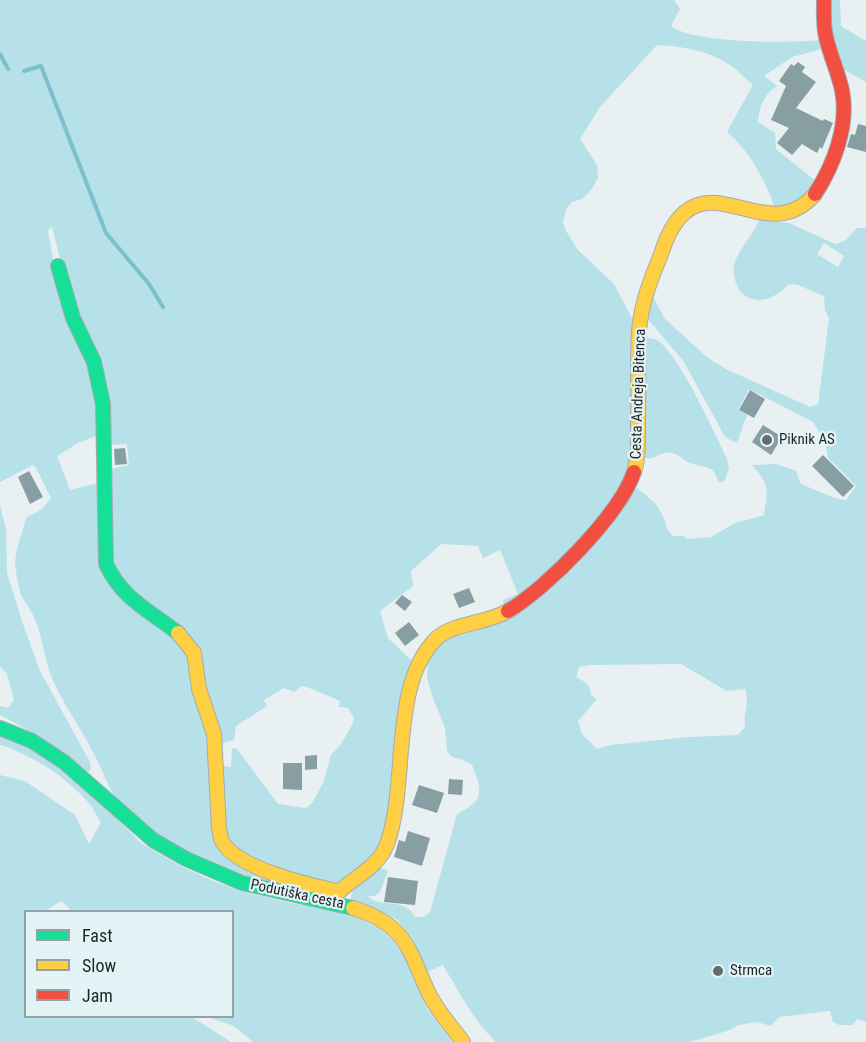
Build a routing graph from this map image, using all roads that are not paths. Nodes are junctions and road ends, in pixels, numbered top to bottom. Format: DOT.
graph roads {
  1 [pos="824,0"];
  2 [pos="58,266"];
  3 [pos="0,728"];
  4 [pos="333,896"];
  5 [pos="463,1042"];
  1 -- 4 [label="street, Cesta Andreja Bitenca"];
  2 -- 4 [label="street"];
  3 -- 4 [label="street, Podutiška cesta"];
  4 -- 5 [label="street, Podutiška cesta"];
}
